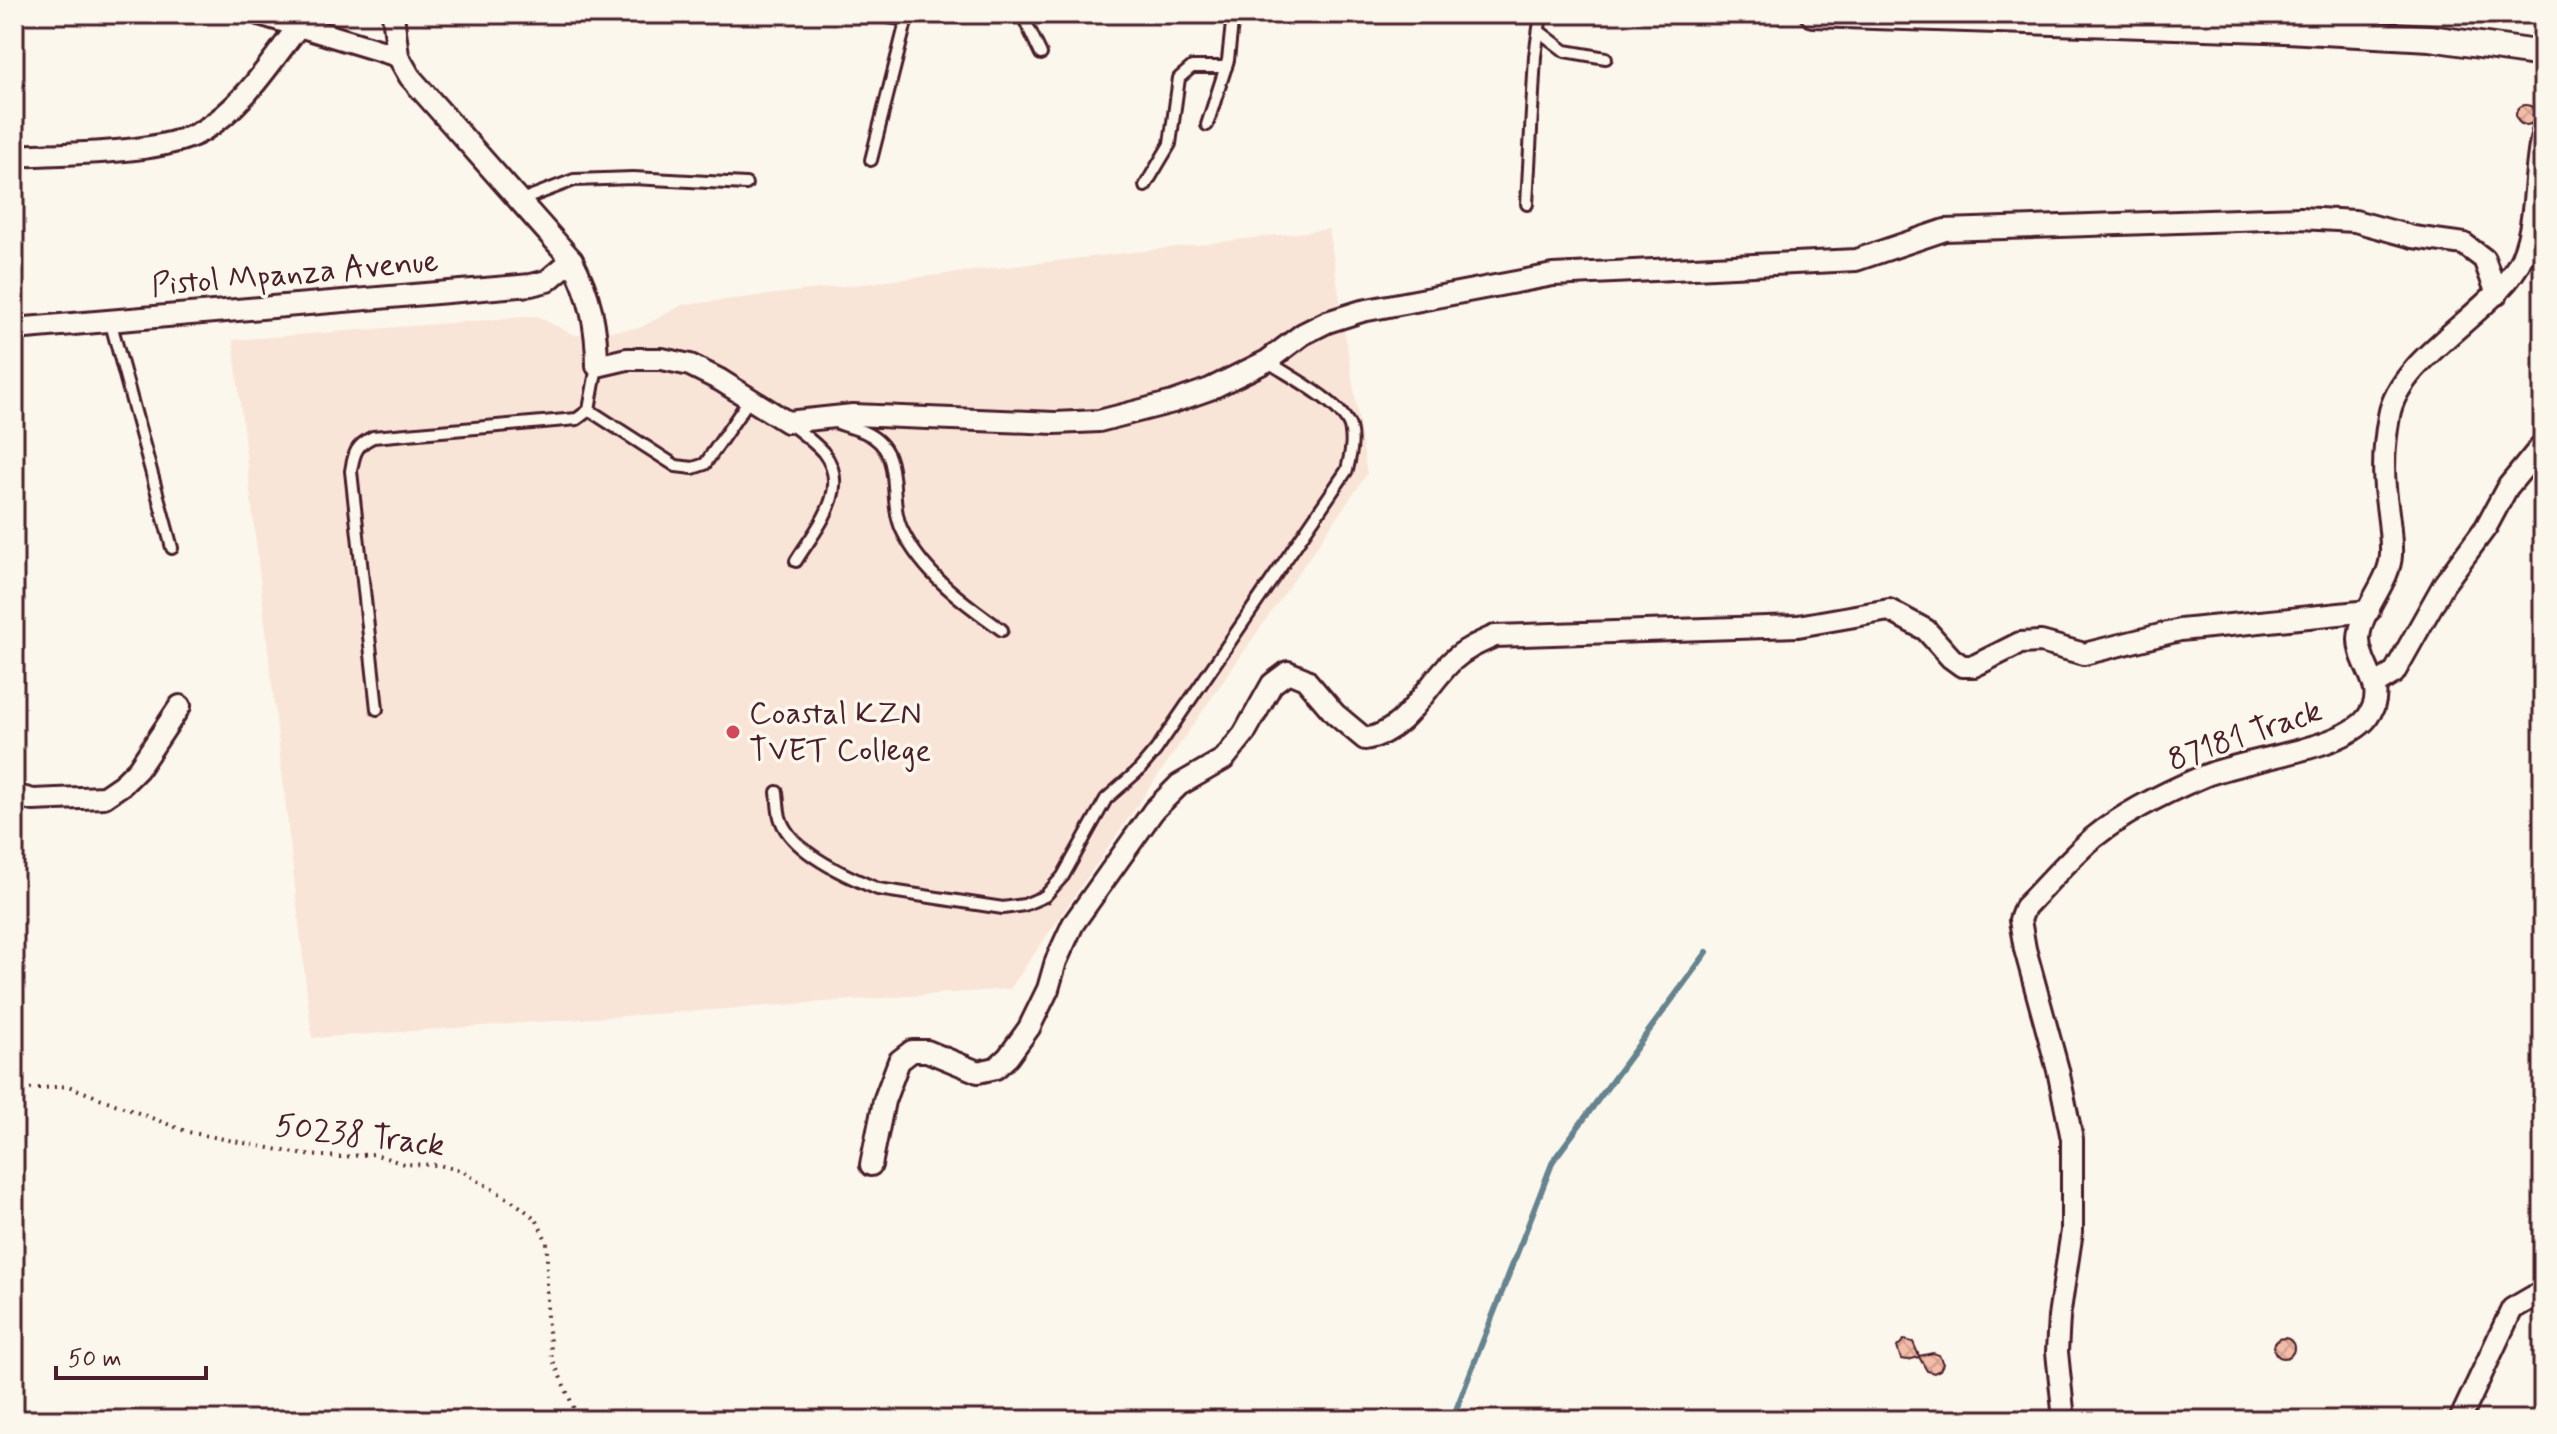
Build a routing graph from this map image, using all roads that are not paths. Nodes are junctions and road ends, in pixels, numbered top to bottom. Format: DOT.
graph roads {
  1 [pos="259,14"];
  2 [pos="393,14"];
  3 [pos="871,14"];
  4 [pos="1022,14"];
  5 [pos="1233,14"];
  6 [pos="1541,14"];
  7 [pos="1813,14"];
  8 [pos="908,17"];
  9 [pos="2265,22"];
  10 [pos="298,27"];
  11 [pos="1539,31"];
  12 [pos="1041,54"];
  13 [pos="2543,54"];
  14 [pos="398,56"];
  15 [pos="1606,58"];
  16 [pos="1226,67"];
  17 [pos="1207,125"];
  18 [pos="2543,131"];
  19 [pos="14,156"];
  20 [pos="871,160"];
  21 [pos="746,184"];
  22 [pos="1145,186"];
  23 [pos="519,201"];
  24 [pos="1527,204"];
  25 [pos="2538,204"];
  26 [pos="572,260"];
  27 [pos="2497,294"];
  28 [pos="110,320"];
  29 [pos="14,329"];
  30 [pos="1267,361"];
  31 [pos="597,366"];
  32 [pos="749,400"];
  33 [pos="589,410"];
  34 [pos="822,418"];
  35 [pos="787,422"];
  36 [pos="2543,444"];
  37 [pos="172,548"];
  38 [pos="796,561"];
  39 [pos="2369,611"];
  40 [pos="1002,630"];
  41 [pos="2376,684"];
  42 [pos="180,706"];
  43 [pos="377,709"];
  44 [pos="777,792"];
  45 [pos="14,795"];
  46 [pos="871,1165"];
  47 [pos="2543,1291"];
  48 [pos="2064,1420"];
  49 [pos="2460,1420"];
  1 -- 10 [label="street"];
  2 -- 14 [label="street"];
  3 -- 8 [label="lane"];
  4 -- 12 [label="lane"];
  5 -- 16 [label="lane"];
  6 -- 11 [label="lane"];
  7 -- 9 [label="street"];
  8 -- 20 [label="lane"];
  9 -- 13 [label="street"];
  10 -- 14 [label="street"];
  10 -- 19 [label="street"];
  11 -- 15 [label="lane"];
  11 -- 24 [label="lane"];
  14 -- 23 [label="street"];
  16 -- 17 [label="lane"];
  16 -- 22 [label="lane"];
  18 -- 25 [label="street"];
  21 -- 23 [label="lane"];
  23 -- 26 [label="street"];
  25 -- 27 [label="street"];
  26 -- 28 [label="street, Pistol Mpanza Avenue"];
  26 -- 31 [label="street"];
  27 -- 30 [label="street"];
  27 -- 39 [label="street"];
  28 -- 29 [label="street, Pistol Mpanza Avenue"];
  28 -- 37 [label="lane"];
  30 -- 34 [label="street"];
  30 -- 44 [label="lane"];
  31 -- 32 [label="street"];
  31 -- 33 [label="lane"];
  32 -- 33 [label="lane"];
  32 -- 35 [label="street"];
  33 -- 43 [label="lane"];
  34 -- 35 [label="street"];
  34 -- 40 [label="lane"];
  35 -- 38 [label="lane"];
  36 -- 41 [label="street"];
  39 -- 41 [label="street"];
  39 -- 46 [label="street"];
  41 -- 48 [label="street, 87181 Track"];
  42 -- 45 [label="street"];
  47 -- 49 [label="street"];
}
